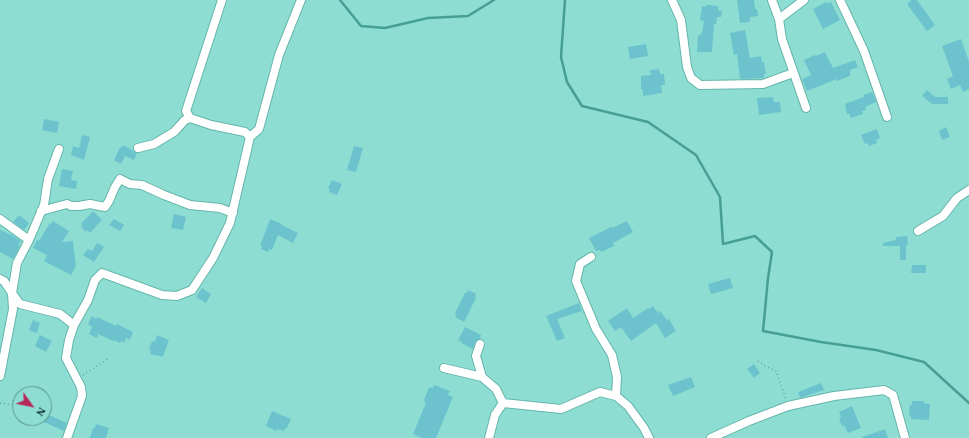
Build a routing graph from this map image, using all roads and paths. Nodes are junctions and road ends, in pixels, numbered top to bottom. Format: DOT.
graph roads {
  1 [pos="222,0"];
  2 [pos="301,0"];
  3 [pos="672,0"];
  4 [pos="772,0"];
  5 [pos="804,0"];
  6 [pos="840,0"];
  7 [pos="779,19"];
  8 [pos="793,73"];
  9 [pos="806,108"];
  10 [pos="887,117"];
  11 [pos="190,118"];
  12 [pos="250,137"];
  13 [pos="138,148"];
  14 [pos="59,149"];
  15 [pos="969,190"];
  16 [pos="41,211"];
  17 [pos="233,213"];
  18 [pos="0,219"];
  19 [pos="918,231"];
  20 [pos="29,240"];
  21 [pos="591,257"];
  22 [pos="0,279"];
  23 [pos="12,293"];
  24 [pos="74,325"];
  25 [pos="480,344"];
  26 [pos="1,357"];
  27 [pos="109,358"];
  28 [pos="758,360"];
  29 [pos="444,368"];
  30 [pos="0,376"];
  31 [pos="482,377"];
  32 [pos="76,379"];
  33 [pos="616,396"];
  34 [pos="0,403"];
  35 [pos="503,403"];
  36 [pos="12,405"];
  37 [pos="788,406"];
  38 [pos="67,438"];
  39 [pos="489,438"];
  40 [pos="649,438"];
  41 [pos="711,438"];
  42 [pos="905,438"];
  1 -- 11 [label="street"];
  2 -- 12 [label="street"];
  3 -- 8 [label="street"];
  4 -- 7 [label="street"];
  5 -- 7 [label="street"];
  6 -- 10 [label="street"];
  7 -- 8 [label="street"];
  8 -- 9 [label="street"];
  11 -- 12 [label="street"];
  11 -- 13 [label="street"];
  12 -- 17 [label="street"];
  14 -- 16 [label="street"];
  15 -- 19 [label="street"];
  16 -- 17 [label="street"];
  16 -- 20 [label="street"];
  17 -- 24 [label="street"];
  18 -- 20 [label="street"];
  20 -- 23 [label="street"];
  21 -- 33 [label="street"];
  22 -- 23 [label="street"];
  23 -- 24 [label="street"];
  23 -- 26 [label="street"];
  24 -- 32 [label="street"];
  25 -- 31 [label="street"];
  26 -- 30 [label="street"];
  27 -- 32 [label="path"];
  28 -- 37 [label="path"];
  29 -- 31 [label="street"];
  31 -- 35 [label="street"];
  32 -- 38 [label="street"];
  33 -- 35 [label="street"];
  33 -- 40 [label="street"];
  34 -- 36 [label="path"];
  35 -- 39 [label="street"];
  37 -- 41 [label="street"];
  37 -- 42 [label="street"];
}
